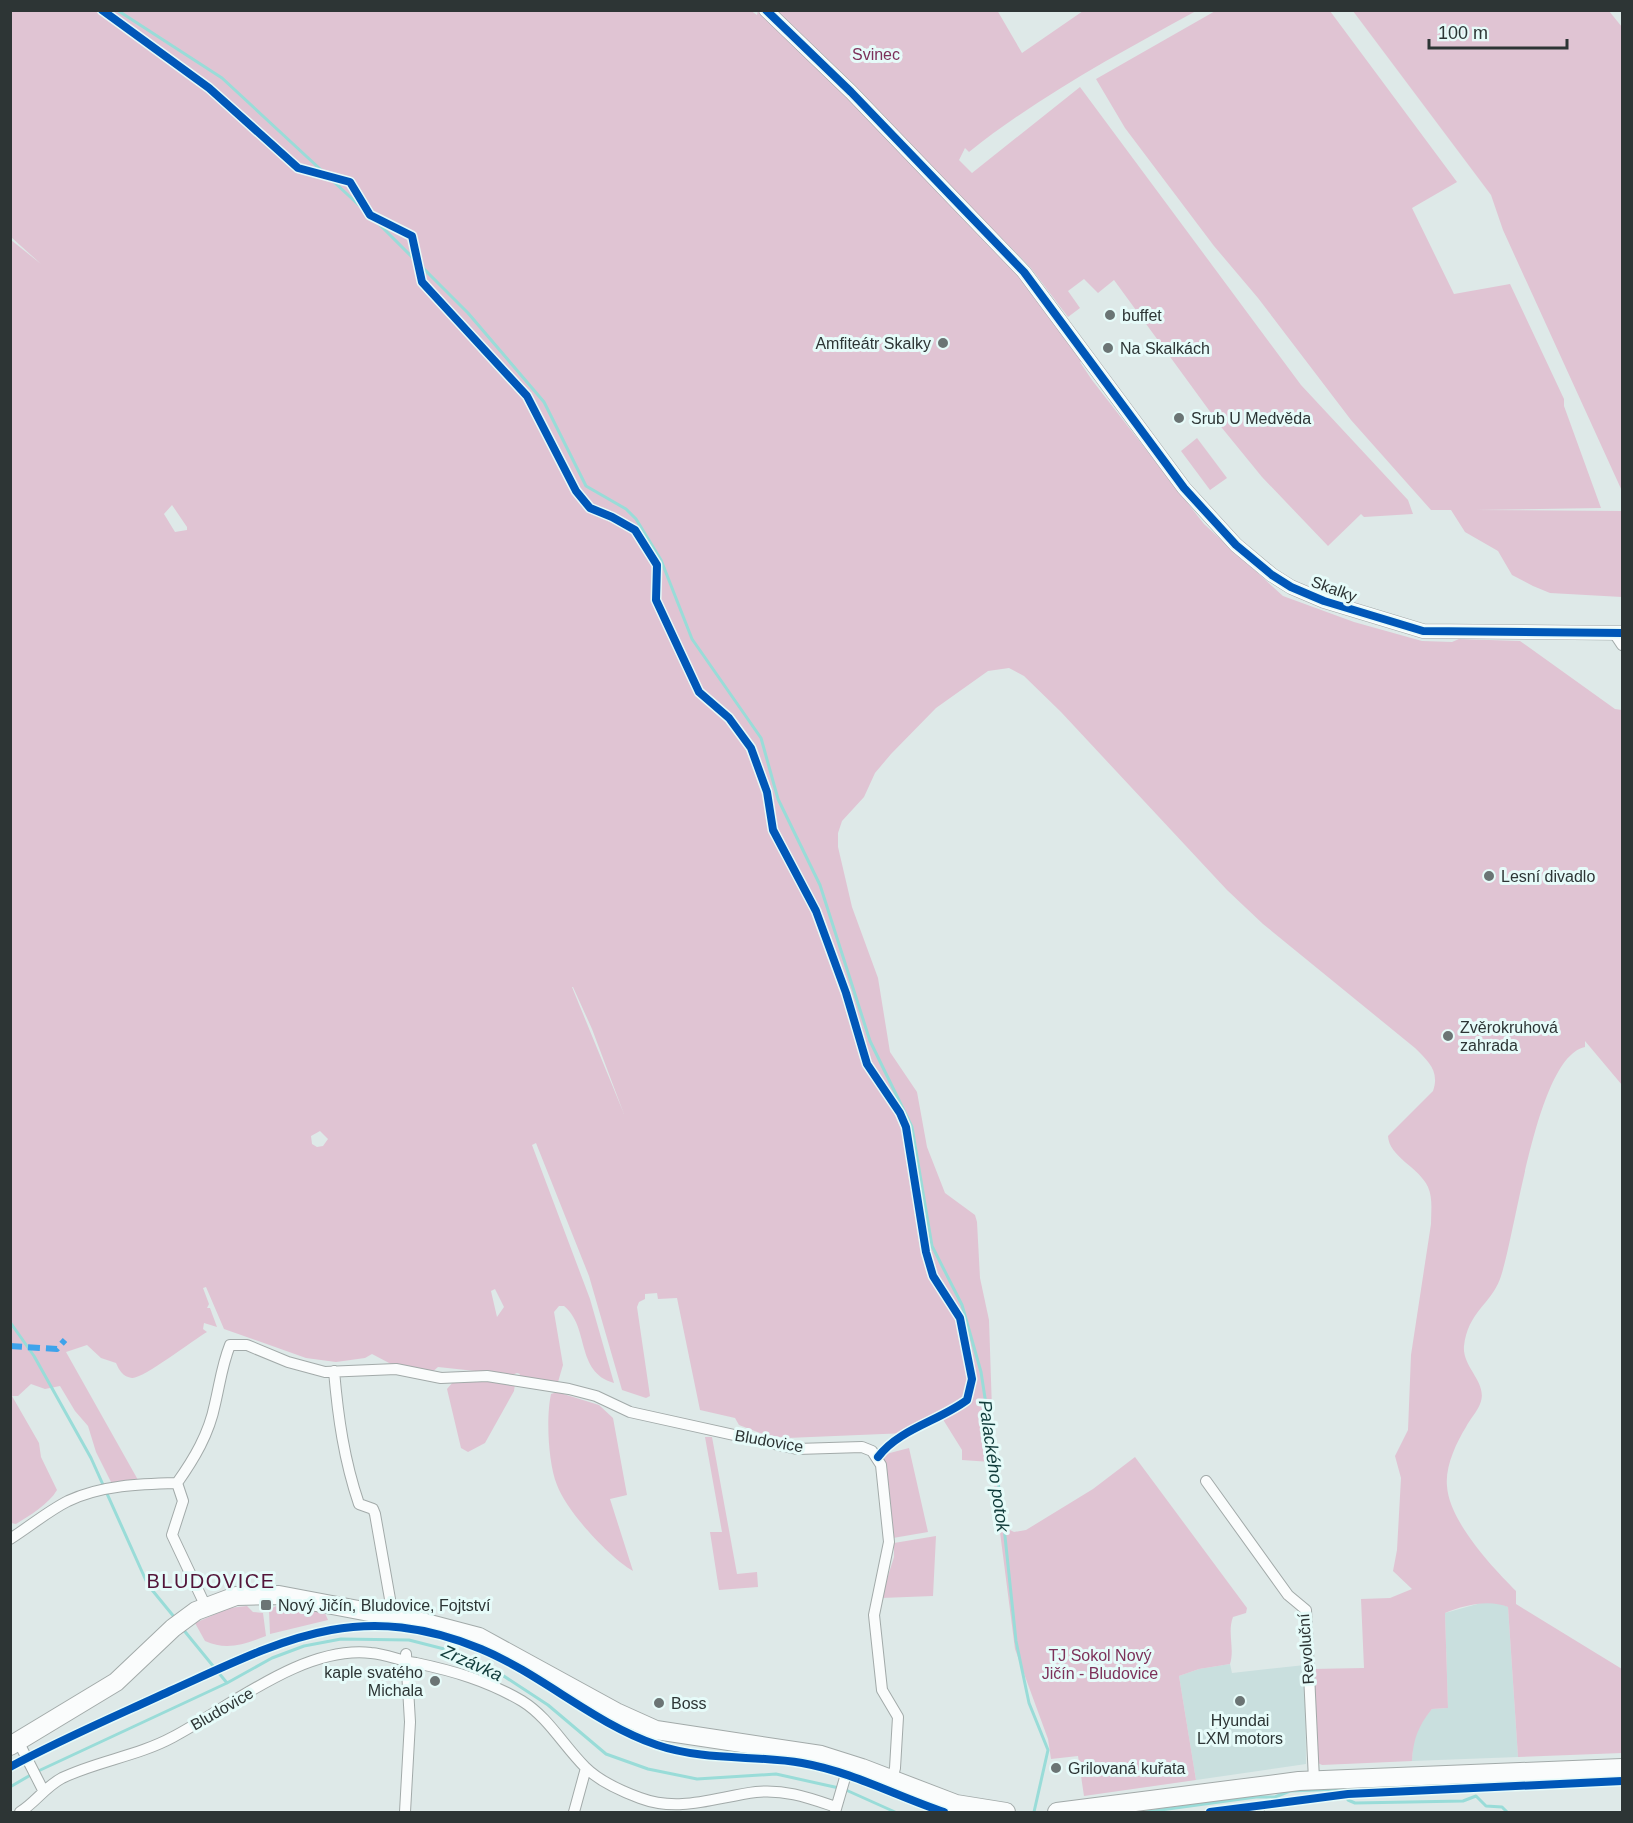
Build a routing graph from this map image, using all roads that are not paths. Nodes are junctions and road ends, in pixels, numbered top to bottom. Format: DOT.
graph roads {
  1 [pos="766,10"];
  2 [pos="1618,633"];
  3 [pos="1623,645"];
  4 [pos="334,1371"];
  5 [pos="1206,1481"];
  6 [pos="177,1484"];
  7 [pos="10,1539"];
  8 [pos="206,1606"];
  9 [pos="393,1616"];
  10 [pos="406,1658"];
  11 [pos="14,1744"];
  12 [pos="586,1768"];
  13 [pos="1623,1768"];
  14 [pos="847,1771"];
  15 [pos="892,1780"];
  16 [pos="1314,1780"];
  17 [pos="41,1787"];
  18 [pos="836,1806"];
  19 [pos="1148,1808"];
  20 [pos="20,1812"];
  21 [pos="405,1812"];
  22 [pos="574,1812"];
  23 [pos="1006,1812"];
  24 [pos="1058,1812"];
  1 -- 2 [label="street, Skalky"];
  2 -- 3 [label="street, Skalky"];
  4 -- 6 [label="street, Bludovice"];
  4 -- 9 [label="street"];
  4 -- 15 [label="street, Bludovice"];
  5 -- 16 [label="street, Revoluční"];
  6 -- 7 [label="street"];
  6 -- 8 [label="street"];
  8 -- 9 [label="main road"];
  8 -- 11 [label="main road"];
  9 -- 14 [label="main road"];
  10 -- 12 [label="street, Bludovice"];
  10 -- 17 [label="street, Bludovice"];
  10 -- 21 [label="street"];
  11 -- 17 [label="street"];
  12 -- 18 [label="street, Bludovice"];
  12 -- 22 [label="street"];
  13 -- 16 [label="main road"];
  14 -- 15 [label="main road"];
  14 -- 18 [label="street, Bludovice"];
  15 -- 23 [label="main road"];
  16 -- 19 [label="main road"];
  17 -- 20 [label="street, Bludovice"];
  19 -- 24 [label="main road"];
}
